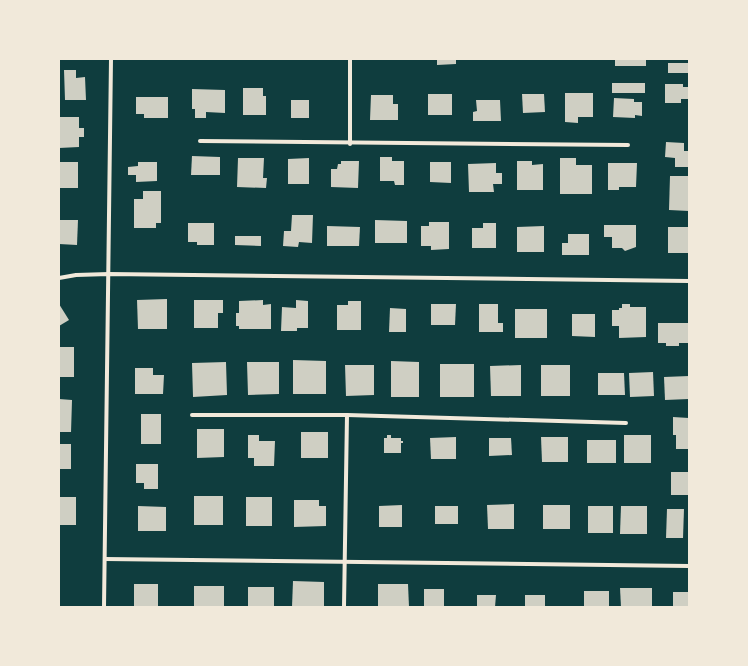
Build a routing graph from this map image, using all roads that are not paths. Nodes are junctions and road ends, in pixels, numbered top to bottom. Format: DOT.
graph roads {
  1 [pos="111,59"];
  2 [pos="350,59"];
  3 [pos="200,141"];
  4 [pos="350,144"];
  5 [pos="628,145"];
  6 [pos="109,274"];
  7 [pos="59,278"];
  8 [pos="689,281"];
  9 [pos="192,415"];
  10 [pos="347,416"];
  11 [pos="626,423"];
  12 [pos="105,559"];
  13 [pos="344,563"];
  14 [pos="689,566"];
  15 [pos="104,607"];
  16 [pos="344,607"];
  1 -- 6 [label="street"];
  2 -- 4 [label="street"];
  3 -- 4 [label="street"];
  4 -- 5 [label="street"];
  6 -- 7 [label="street"];
  6 -- 8 [label="street"];
  6 -- 12 [label="street"];
  9 -- 10 [label="street"];
  10 -- 11 [label="street"];
  10 -- 13 [label="street"];
  12 -- 13 [label="street"];
  12 -- 15 [label="street"];
  13 -- 14 [label="street"];
  13 -- 16 [label="street"];
}
